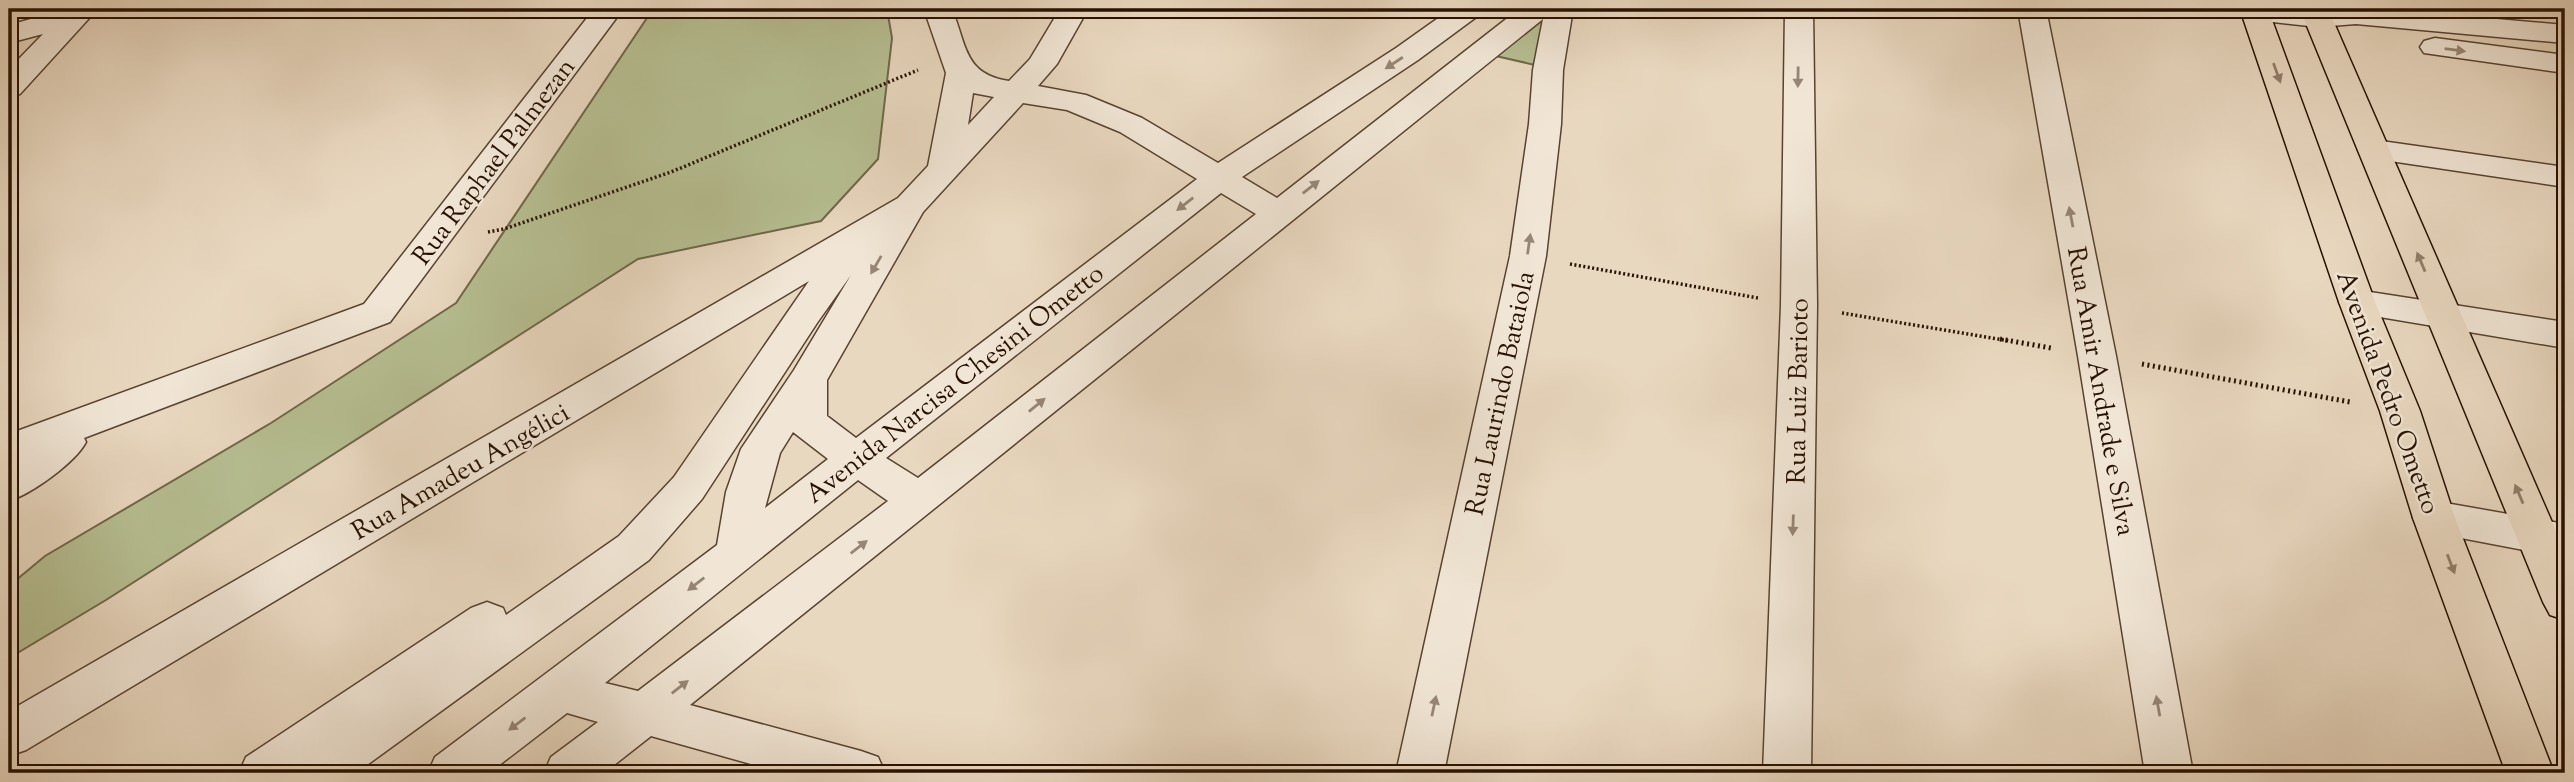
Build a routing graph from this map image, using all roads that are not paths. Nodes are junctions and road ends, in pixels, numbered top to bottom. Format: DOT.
graph roads {
  1 [pos="609,9"];
  2 [pos="938,9"];
  3 [pos="1074,9"];
  4 [pos="1469,9"];
  5 [pos="1537,9"];
  6 [pos="1559,9"];
  7 [pos="1798,9"];
  8 [pos="2032,9"];
  9 [pos="2552,9"];
  10 [pos="2254,10"];
  11 [pos="88,12"];
  12 [pos="2316,13"];
  13 [pos="2565,32"];
  14 [pos="9,34"];
  15 [pos="1433,37"];
  16 [pos="1481,55"];
  17 [pos="958,64"];
  18 [pos="2565,64"];
  19 [pos="1548,71"];
  20 [pos="9,87"];
  21 [pos="1020,91"];
  22 [pos="2374,150"];
  23 [pos="944,170"];
  24 [pos="2565,177"];
  25 [pos="1219,179"];
  26 [pos="910,206"];
  27 [pos="1278,213"];
  28 [pos="862,235"];
  29 [pos="2357,302"];
  30 [pos="2444,316"];
  31 [pos="2565,335"];
  32 [pos="808,380"];
  33 [pos="100,417"];
  34 [pos="707,449"];
  35 [pos="761,449"];
  36 [pos="9,450"];
  37 [pos="856,459"];
  38 [pos="9,485"];
  39 [pos="919,499"];
  40 [pos="2434,518"];
  41 [pos="2551,539"];
  42 [pos="737,552"];
  43 [pos="2565,602"];
  44 [pos="561,691"];
  45 [pos="644,715"];
  46 [pos="9,735"];
  47 [pos="263,773"];
  48 [pos="317,773"];
  49 [pos="452,773"];
  50 [pos="568,773"];
  51 [pos="861,773"];
  52 [pos="1420,773"];
  53 [pos="1787,773"];
  54 [pos="2169,773"];
  55 [pos="2530,773"];
  1 -- 33 [label="street, Rua Raphael Palmezan"];
  2 -- 17 [label="street"];
  3 -- 21 [label="street"];
  4 -- 15 [label="street, Avenida Narcisa Chesini Ometto"];
  5 -- 16 [label="street"];
  6 -- 19 [label="street, Rua Laurindo Bataiola"];
  7 -- 53 [label="street, Rua Luiz Barioto, one-way"];
  54 -- 8 [label="street, Rua Amir Andrade e Silva, one-way"];
  9 -- 13 [label="street"];
  10 -- 12 [label="street"];
  10 -- 29 [label="main road, Avenida Pedro Ometto, one-way"];
  11 -- 14 [label="street"];
  11 -- 20 [label="street"];
  12 -- 13 [label="street"];
  12 -- 18 [label="street, one-way"];
  12 -- 22 [label="main road"];
  15 -- 16 [label="street"];
  15 -- 25 [label="street, Avenida Narcisa Chesini Ometto, one-way"];
  16 -- 19 [label="street"];
  27 -- 16 [label="street, one-way"];
  17 -- 21 [label="street"];
  17 -- 23 [label="street"];
  52 -- 19 [label="street, Rua Laurindo Bataiola, one-way"];
  21 -- 23 [label="street"];
  21 -- 25 [label="street"];
  22 -- 24 [label="street"];
  30 -- 22 [label="main road, one-way"];
  23 -- 26 [label="street"];
  25 -- 27 [label="street"];
  25 -- 37 [label="street, Avenida Narcisa Chesini Ometto, one-way"];
  26 -- 28 [label="street, Rua Amadeu Angélici"];
  26 -- 32 [label="street, one-way"];
  39 -- 27 [label="street, one-way"];
  28 -- 34 [label="street"];
  28 -- 46 [label="street, Rua Amadeu Angélici"];
  29 -- 30 [label="street"];
  29 -- 40 [label="main road, Avenida Pedro Ometto"];
  30 -- 31 [label="street"];
  41 -- 30 [label="main road, one-way"];
  32 -- 35 [label="street"];
  32 -- 37 [label="street"];
  33 -- 36 [label="street"];
  33 -- 38 [label="street"];
  34 -- 35 [label="street"];
  34 -- 47 [label="street"];
  34 -- 48 [label="street"];
  35 -- 42 [label="street"];
  37 -- 39 [label="street"];
  37 -- 42 [label="street, Avenida Narcisa Chesini Ometto"];
  45 -- 39 [label="street, one-way"];
  40 -- 41 [label="street"];
  40 -- 55 [label="main road, Avenida Pedro Ometto, one-way"];
  41 -- 43 [label="main road"];
  42 -- 44 [label="street, Avenida Narcisa Chesini Ometto, one-way"];
  44 -- 45 [label="street"];
  44 -- 49 [label="street, Avenida Narcisa Chesini Ometto, one-way"];
  45 -- 50 [label="street"];
  45 -- 51 [label="street"];
}
